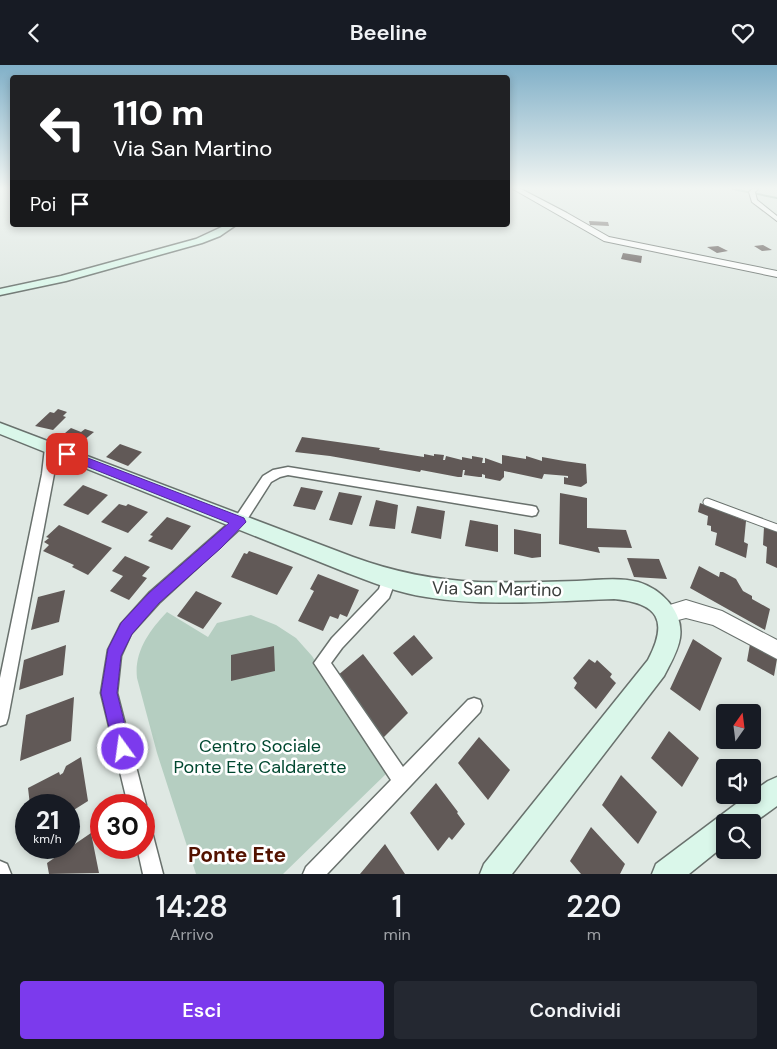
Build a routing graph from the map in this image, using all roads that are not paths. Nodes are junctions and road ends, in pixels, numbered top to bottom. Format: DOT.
graph roads {
  1 [pos="229,227"];
  2 [pos="586,227"];
  3 [pos="777,274"];
  4 [pos="0,292"];
  5 [pos="0,428"];
  6 [pos="50,448"];
  7 [pos="707,502"];
  8 [pos="532,511"];
  9 [pos="239,522"];
  10 [pos="777,528"];
  11 [pos="389,579"];
  12 [pos="666,614"];
  13 [pos="777,650"];
  14 [pos="474,705"];
  15 [pos="0,718"];
  16 [pos="402,781"];
  17 [pos="777,789"];
  18 [pos="133,794"];
  19 [pos="744,814"];
  20 [pos="716,835"];
  21 [pos="150,859"];
  22 [pos="501,869"];
  23 [pos="153,874"];
  24 [pos="312,874"];
  25 [pos="666,874"];
  1 -- 4 [label="main road"];
  2 -- 3 [label="street"];
  5 -- 6 [label="main road, Via San Martino"];
  6 -- 9 [label="main road, Via San Martino"];
  6 -- 15 [label="street"];
  7 -- 10 [label="lane"];
  8 -- 9 [label="street"];
  9 -- 11 [label="main road, Via San Martino"];
  9 -- 18 [label="street"];
  11 -- 12 [label="main road, Via San Martino"];
  11 -- 16 [label="street"];
  12 -- 13 [label="street"];
  12 -- 22 [label="main road"];
  14 -- 16 [label="street"];
  16 -- 24 [label="street"];
  17 -- 19 [label="main road"];
  20 -- 25 [label="main road"];
  21 -- 23 [label="street"];
}
